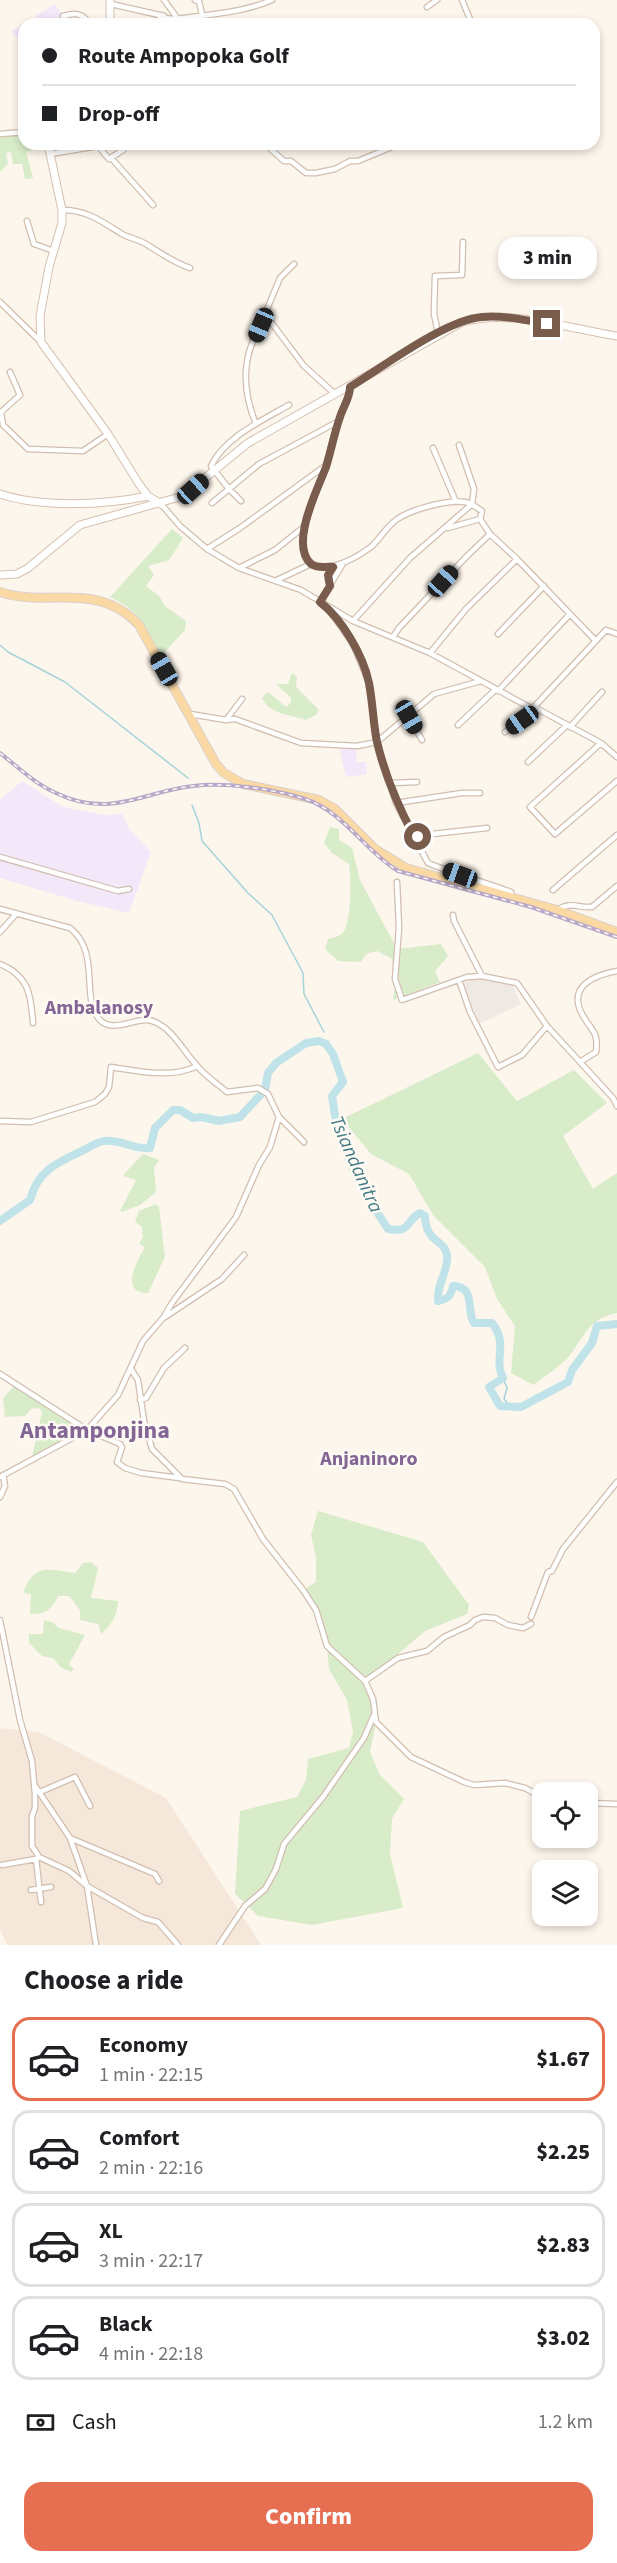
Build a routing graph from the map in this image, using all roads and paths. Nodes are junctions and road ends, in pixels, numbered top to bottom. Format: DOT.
graph roads {
  1 [pos="164,0"];
  2 [pos="198,0"];
  3 [pos="272,0"];
  4 [pos="437,0"];
  5 [pos="462,0"];
  6 [pos="110,2"];
  7 [pos="427,7"];
  8 [pos="63,15"];
  9 [pos="202,15"];
  10 [pos="164,16"];
  11 [pos="84,18"];
  12 [pos="110,18"];
  13 [pos="160,18"];
  14 [pos="173,18"];
  15 [pos="176,18"];
  16 [pos="184,18"];
  17 [pos="470,18"];
  18 [pos="18,132"];
  19 [pos="0,134"];
  20 [pos="49,150"];
  21 [pos="71,150"];
  22 [pos="103,150"];
  23 [pos="123,150"];
  24 [pos="271,150"];
  25 [pos="386,150"];
  26 [pos="50,154"];
  27 [pos="111,159"];
  28 [pos="153,205"];
  29 [pos="62,210"];
  30 [pos="27,221"];
  31 [pos="463,242"];
  32 [pos="54,251"];
  33 [pos="294,264"];
  34 [pos="190,268"];
  35 [pos="0,302"];
  36 [pos="267,318"];
  37 [pos="438,333"];
  38 [pos="617,336"];
  39 [pos="41,342"];
  40 [pos="10,372"];
  41 [pos="350,387"];
  42 [pos="334,394"];
  43 [pos="289,405"];
  44 [pos="339,421"];
  45 [pos="256,424"];
  46 [pos="108,434"];
  47 [pos="459,445"];
  48 [pos="433,448"];
  49 [pos="326,465"];
  50 [pos="214,469"];
  51 [pos="229,489"];
  52 [pos="0,494"];
  53 [pos="148,496"];
  54 [pos="241,501"];
  55 [pos="456,502"];
  56 [pos="212,503"];
  57 [pos="161,504"];
  58 [pos="472,504"];
  59 [pos="480,519"];
  60 [pos="305,526"];
  61 [pos="445,529"];
  62 [pos="490,534"];
  63 [pos="207,549"];
  64 [pos="517,559"];
  65 [pos="311,564"];
  66 [pos="342,565"];
  67 [pos="331,566"];
  68 [pos="239,568"];
  69 [pos="0,575"];
  70 [pos="277,580"];
  71 [pos="330,586"];
  72 [pos="544,586"];
  73 [pos="0,592"];
  74 [pos="320,602"];
  75 [pos="570,614"];
  76 [pos="353,621"];
  77 [pos="498,634"];
  78 [pos="617,634"];
  79 [pos="393,638"];
  80 [pos="595,640"];
  81 [pos="429,652"];
  82 [pos="481,681"];
  83 [pos="497,690"];
  84 [pos="602,692"];
  85 [pos="242,699"];
  86 [pos="533,708"];
  87 [pos="190,714"];
  88 [pos="409,717"];
  89 [pos="226,720"];
  90 [pos="458,725"];
  91 [pos="568,726"];
  92 [pos="505,732"];
  93 [pos="422,740"];
  94 [pos="377,742"];
  95 [pos="601,743"];
  96 [pos="617,757"];
  97 [pos="528,762"];
  98 [pos="617,781"];
  99 [pos="417,782"];
  100 [pos="390,783"];
  101 [pos="480,793"];
  102 [pos="396,803"];
  103 [pos="488,828"];
  104 [pos="617,835"];
  105 [pos="414,836"];
  106 [pos="0,857"];
  107 [pos="397,882"];
  108 [pos="617,886"];
  109 [pos="129,889"];
  110 [pos="553,890"];
  111 [pos="512,898"];
  112 [pos="0,909"];
  113 [pos="557,910"];
  114 [pos="16,914"];
  115 [pos="453,915"];
  116 [pos="0,932"];
  117 [pos="617,932"];
  118 [pos="0,964"];
  119 [pos="617,971"];
  120 [pos="482,976"];
  121 [pos="459,980"];
  122 [pos="33,1023"];
  123 [pos="548,1026"];
  124 [pos="580,1062"];
  125 [pos="197,1066"];
  126 [pos="617,1106"];
  127 [pos="279,1117"];
  128 [pos="0,1121"];
  129 [pos="304,1142"];
  130 [pos="244,1255"];
  131 [pos="172,1303"];
  132 [pos="179,1309"];
  133 [pos="163,1318"];
  134 [pos="185,1348"];
  135 [pos="131,1369"];
  136 [pos="0,1374"];
  137 [pos="140,1400"];
  138 [pos="87,1430"];
  139 [pos="2,1476"];
  140 [pos="182,1479"];
  141 [pos="617,1482"];
  142 [pos="0,1497"];
  143 [pos="531,1617"];
  144 [pos="0,1620"];
  145 [pos="531,1624"];
  146 [pos="365,1682"];
  147 [pos="374,1715"];
  148 [pos="35,1786"];
  149 [pos="40,1792"];
  150 [pos="532,1792"];
  151 [pos="598,1803"];
  152 [pos="617,1804"];
  153 [pos="90,1806"];
  154 [pos="70,1838"];
  155 [pos="37,1858"];
  156 [pos="2,1864"];
  157 [pos="159,1881"];
  158 [pos="87,1886"];
  159 [pos="51,1887"];
  160 [pos="40,1889"];
  161 [pos="31,1890"];
  162 [pos="41,1902"];
  163 [pos="96,1945"];
  164 [pos="178,1945"];
  165 [pos="219,1945"];
  1 -- 15 [label="street"];
  2 -- 9 [label="street"];
  3 -- 9 [label="street"];
  4 -- 7 [label="street"];
  5 -- 17 [label="street"];
  6 -- 10 [label="street"];
  6 -- 12 [label="street"];
  8 -- 11 [label="street"];
  9 -- 16 [label="street"];
  10 -- 13 [label="street"];
  10 -- 14 [label="street"];
  18 -- 19 [label="street"];
  20 -- 26 [label="street"];
  21 -- 26 [label="street"];
  22 -- 27 [label="street"];
  23 -- 27 [label="street"];
  24 -- 25 [label="street"];
  26 -- 29 [label="street"];
  27 -- 28 [label="street"];
  29 -- 32 [label="street"];
  29 -- 34 [label="street"];
  30 -- 32 [label="street"];
  31 -- 37 [label="street"];
  32 -- 39 [label="street"];
  33 -- 36 [label="street"];
  35 -- 39 [label="street"];
  36 -- 42 [label="street"];
  36 -- 45 [label="street"];
  37 -- 38 [label="street"];
  37 -- 41 [label="street"];
  39 -- 46 [label="street"];
  40 -- 46 [label="street"];
  41 -- 42 [label="street"];
  41 -- 44 [label="street"];
  42 -- 50 [label="street"];
  43 -- 45 [label="street"];
  44 -- 49 [label="street"];
  44 -- 51 [label="street"];
  45 -- 50 [label="street"];
  46 -- 53 [label="street"];
  47 -- 58 [label="street"];
  48 -- 55 [label="street"];
  49 -- 60 [label="street"];
  49 -- 63 [label="street"];
  50 -- 51 [label="street"];
  50 -- 57 [label="street"];
  51 -- 54 [label="street"];
  51 -- 56 [label="street"];
  52 -- 53 [label="street"];
  53 -- 57 [label="street"];
  55 -- 58 [label="street"];
  55 -- 66 [label="street"];
  57 -- 63 [label="street"];
  57 -- 69 [label="street"];
  58 -- 59 [label="street"];
  58 -- 61 [label="street"];
  59 -- 61 [label="street"];
  59 -- 62 [label="street"];
  60 -- 65 [label="street"];
  60 -- 68 [label="street"];
  61 -- 76 [label="street"];
  62 -- 64 [label="street"];
  62 -- 79 [label="street"];
  63 -- 68 [label="street"];
  64 -- 72 [label="street"];
  64 -- 81 [label="street"];
  65 -- 67 [label="street"];
  65 -- 70 [label="street"];
  66 -- 67 [label="street"];
  66 -- 71 [label="street"];
  67 -- 71 [label="street"];
  68 -- 70 [label="street"];
  70 -- 74 [label="street"];
  71 -- 74 [label="street"];
  72 -- 75 [label="street"];
  72 -- 77 [label="street"];
  73 -- 87 [label="main road"];
  74 -- 76 [label="street"];
  74 -- 94 [label="street"];
  75 -- 80 [label="street"];
  75 -- 83 [label="street"];
  76 -- 79 [label="street"];
  78 -- 80 [label="street"];
  79 -- 81 [label="street"];
  80 -- 86 [label="street"];
  81 -- 82 [label="street"];
  82 -- 83 [label="street"];
  82 -- 88 [label="street"];
  83 -- 86 [label="street"];
  83 -- 90 [label="street"];
  84 -- 91 [label="street"];
  85 -- 89 [label="street"];
  86 -- 91 [label="street"];
  86 -- 92 [label="street"];
  87 -- 89 [label="street"];
  87 -- 111 [label="main road"];
  88 -- 93 [label="street"];
  88 -- 94 [label="street"];
  89 -- 94 [label="street"];
  91 -- 95 [label="street"];
  91 -- 97 [label="street"];
  94 -- 100 [label="street"];
  95 -- 96 [label="street"];
  95 -- 98 [label="street"];
  99 -- 100 [label="street"];
  100 -- 102 [label="street"];
  101 -- 102 [label="street"];
  102 -- 105 [label="street"];
  103 -- 105 [label="street"];
  104 -- 110 [label="street"];
  105 -- 111 [label="street"];
  106 -- 109 [label="street"];
  107 -- 121 [label="street"];
  108 -- 113 [label="street"];
  111 -- 113 [label="main road"];
  112 -- 114 [label="street"];
  113 -- 117 [label="main road"];
  114 -- 116 [label="street"];
  114 -- 125 [label="street"];
  115 -- 120 [label="street"];
  118 -- 122 [label="street"];
  119 -- 124 [label="street"];
  120 -- 121 [label="street"];
  120 -- 123 [label="street"];
  121 -- 123 [label="street"];
  123 -- 124 [label="street"];
  124 -- 126 [label="street"];
  125 -- 127 [label="street"];
  125 -- 128 [label="street"];
  127 -- 129 [label="street"];
  127 -- 131 [label="street"];
  130 -- 132 [label="street"];
  131 -- 132 [label="street"];
  131 -- 133 [label="street"];
  132 -- 133 [label="street"];
  133 -- 135 [label="street"];
  134 -- 137 [label="street"];
  135 -- 137 [label="street"];
  135 -- 138 [label="street"];
  136 -- 138 [label="street"];
  137 -- 140 [label="street"];
  138 -- 139 [label="street"];
  138 -- 140 [label="street"];
  139 -- 142 [label="street"];
  140 -- 146 [label="street"];
  141 -- 143 [label="street"];
  144 -- 148 [label="street"];
  145 -- 146 [label="street"];
  146 -- 147 [label="street"];
  147 -- 150 [label="street"];
  147 -- 165 [label="street"];
  148 -- 149 [label="street"];
  148 -- 155 [label="street"];
  149 -- 153 [label="street"];
  149 -- 154 [label="street"];
  151 -- 152 [label="street"];
  154 -- 157 [label="street"];
  154 -- 158 [label="street"];
  155 -- 156 [label="street"];
  155 -- 158 [label="street"];
  155 -- 160 [label="street"];
  158 -- 163 [label="street"];
  158 -- 164 [label="street"];
  159 -- 160 [label="street"];
  160 -- 161 [label="street"];
  160 -- 162 [label="street"];
}
